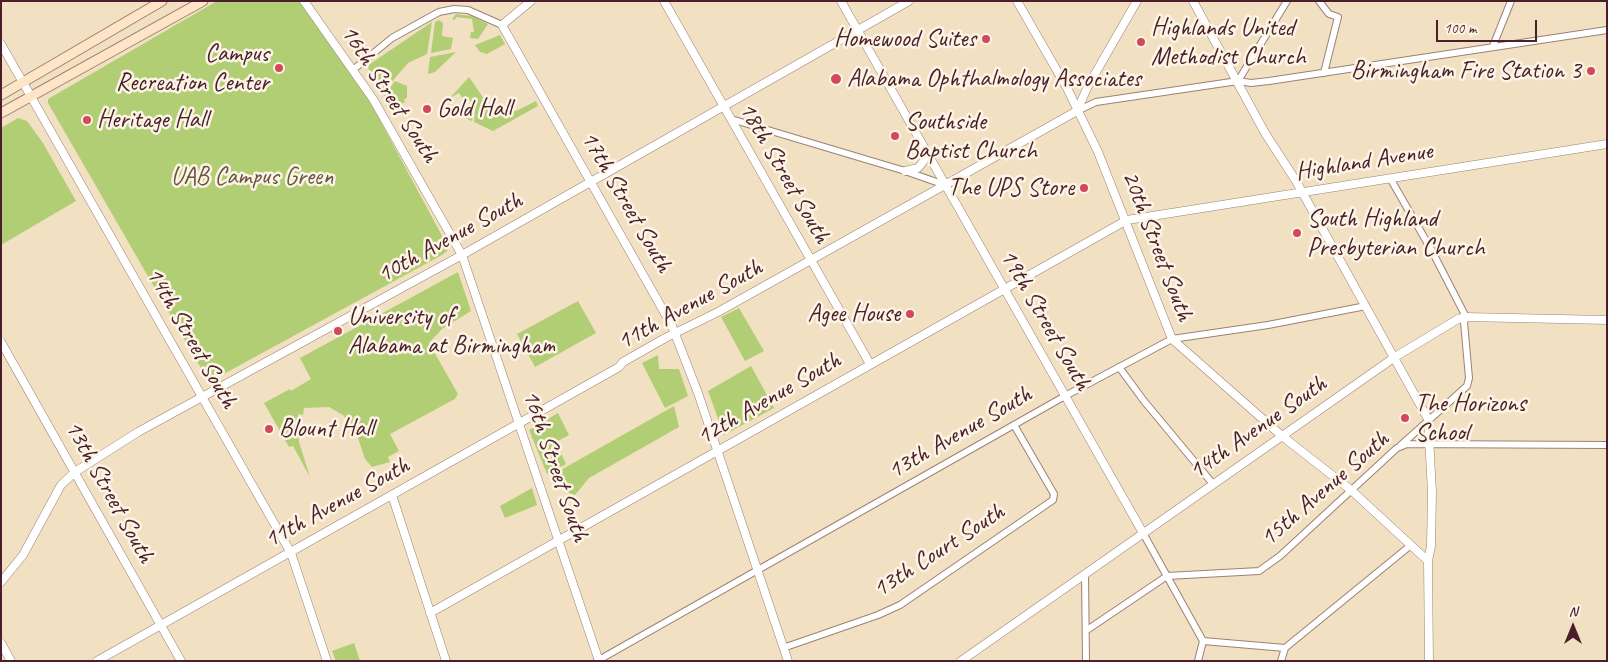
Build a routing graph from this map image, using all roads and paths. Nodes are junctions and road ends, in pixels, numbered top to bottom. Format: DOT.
graph roads {
  1 [pos="162,1"];
  2 [pos="203,1"];
  3 [pos="304,1"];
  4 [pos="531,1"];
  5 [pos="664,1"];
  6 [pos="841,1"];
  7 [pos="909,1"];
  8 [pos="1017,1"];
  9 [pos="1137,1"];
  10 [pos="1193,1"];
  11 [pos="1287,1"];
  12 [pos="1320,1"];
  13 [pos="1511,1"];
  14 [pos="502,25"];
  15 [pos="857,30"];
  16 [pos="1607,30"];
  17 [pos="1,44"];
  18 [pos="1493,46"];
  19 [pos="354,69"];
  20 [pos="1324,73"];
  21 [pos="1238,81"];
  22 [pos="23,82"];
  23 [pos="1,95"];
  24 [pos="31,96"];
  25 [pos="723,106"];
  26 [pos="1077,111"];
  27 [pos="1,113"];
  28 [pos="731,119"];
  29 [pos="1607,144"];
  30 [pos="926,151"];
  31 [pos="905,170"];
  32 [pos="1390,178"];
  33 [pos="591,181"];
  34 [pos="945,185"];
  35 [pos="1302,192"];
  36 [pos="1127,220"];
  37 [pos="462,254"];
  38 [pos="811,260"];
  39 [pos="1004,289"];
  40 [pos="1366,306"];
  41 [pos="1466,317"];
  42 [pos="1607,320"];
  43 [pos="675,333"];
  44 [pos="1172,339"];
  45 [pos="1,342"];
  46 [pos="1395,357"];
  47 [pos="870,364"];
  48 [pos="1119,367"];
  49 [pos="1065,396"];
  50 [pos="202,397"];
  51 [pos="1428,419"];
  52 [pos="520,423"];
  53 [pos="1014,425"];
  54 [pos="1282,436"];
  55 [pos="1431,445"];
  56 [pos="1607,445"];
  57 [pos="1398,448"];
  58 [pos="717,451"];
  59 [pos="75,472"];
  60 [pos="1213,484"];
  61 [pos="1351,490"];
  62 [pos="392,495"];
  63 [pos="1143,533"];
  64 [pos="559,540"];
  65 [pos="1411,546"];
  66 [pos="290,553"];
  67 [pos="1428,560"];
  68 [pos="757,571"];
  69 [pos="1085,575"];
  70 [pos="1167,576"];
  71 [pos="1,582"];
  72 [pos="430,613"];
  73 [pos="160,624"];
  74 [pos="1087,630"];
  75 [pos="1203,641"];
  76 [pos="1,643"];
  77 [pos="783,648"];
  78 [pos="1285,648"];
  79 [pos="967,659"];
  80 [pos="599,660"];
  81 [pos="11,661"];
  82 [pos="97,661"];
  83 [pos="181,661"];
  84 [pos="327,661"];
  85 [pos="446,661"];
  86 [pos="788,661"];
  87 [pos="1086,661"];
  88 [pos="1198,661"];
  89 [pos="1282,661"];
  90 [pos="1429,661"];
  1 -- 22 [label="main road"];
  2 -- 24 [label="main road"];
  3 -- 19 [label="street, 16th Street South"];
  4 -- 14 [label="street"];
  5 -- 25 [label="street, 18th Street South"];
  6 -- 15 [label="street, 19th Street South"];
  7 -- 15 [label="street, 10th Avenue South"];
  8 -- 26 [label="street, 20th Street South"];
  9 -- 26 [label="street"];
  10 -- 21 [label="street"];
  11 -- 21 [label="street"];
  12 -- 20 [label="street"];
  13 -- 18 [label="street"];
  14 -- 19 [label="street"];
  14 -- 33 [label="street, 17th Street South"];
  15 -- 25 [label="street, 10th Avenue South"];
  15 -- 30 [label="street, 19th Street South"];
  16 -- 18 [label="street, 11th Avenue South"];
  17 -- 22 [label="street, 14th Street South"];
  18 -- 20 [label="street, 11th Avenue South"];
  19 -- 37 [label="street, 16th Street South"];
  20 -- 21 [label="street, 11th Avenue South"];
  21 -- 26 [label="street, 11th Avenue South"];
  21 -- 35 [label="street"];
  22 -- 23 [label="main road"];
  22 -- 24 [label="street, 14th Street South"];
  24 -- 27 [label="main road"];
  24 -- 50 [label="street, 14th Street South"];
  25 -- 28 [label="street, 18th Street South"];
  25 -- 33 [label="street, 10th Avenue South"];
  26 -- 34 [label="street, 11th Avenue South"];
  26 -- 36 [label="street, 20th Street South"];
  28 -- 31 [label="street"];
  28 -- 38 [label="street, 18th Street South"];
  29 -- 32 [label="street, Highland Avenue"];
  30 -- 31 [label="street"];
  30 -- 34 [label="street, 19th Street South"];
  31 -- 34 [label="street"];
  32 -- 35 [label="street, Highland Avenue"];
  32 -- 41 [label="street"];
  33 -- 37 [label="street, 10th Avenue South"];
  33 -- 43 [label="street, 17th Street South"];
  34 -- 38 [label="street, 11th Avenue South"];
  34 -- 39 [label="street, 19th Street South"];
  35 -- 36 [label="street, Highland Avenue"];
  35 -- 40 [label="street"];
  36 -- 39 [label="street, 12th Avenue South"];
  36 -- 44 [label="street, 20th Street South"];
  37 -- 50 [label="street, 10th Avenue South"];
  37 -- 52 [label="street, 16th Street South"];
  38 -- 43 [label="street, 11th Avenue South"];
  38 -- 47 [label="street, 18th Street South"];
  39 -- 47 [label="street, 12th Avenue South"];
  39 -- 49 [label="street, 19th Street South"];
  40 -- 44 [label="street, 13th Avenue South"];
  40 -- 46 [label="street"];
  41 -- 42 [label="street"];
  41 -- 46 [label="street, 14th Avenue South"];
  41 -- 51 [label="street"];
  43 -- 52 [label="street, 11th Avenue South"];
  43 -- 58 [label="street, 17th Street South"];
  44 -- 48 [label="street, 13th Avenue South"];
  44 -- 54 [label="street, 20th Street South"];
  45 -- 59 [label="street, 13th Street South"];
  46 -- 51 [label="street"];
  46 -- 54 [label="street, 14th Avenue South"];
  47 -- 58 [label="street, 12th Avenue South"];
  48 -- 49 [label="street, 13th Avenue South"];
  48 -- 60 [label="street"];
  49 -- 53 [label="street, 13th Avenue South"];
  49 -- 63 [label="street, 19th Street South"];
  50 -- 59 [label="street, 10th Avenue South"];
  50 -- 66 [label="street, 14th Street South"];
  51 -- 55 [label="street"];
  51 -- 57 [label="street"];
  52 -- 62 [label="street, 11th Avenue South"];
  52 -- 64 [label="street, 16th Street South"];
  53 -- 68 [label="street, 13th Avenue South"];
  53 -- 77 [label="street, 13th Court South"];
  54 -- 60 [label="street, 14th Avenue South"];
  54 -- 61 [label="street, 20th Street South"];
  55 -- 56 [label="street, 15th Avenue South"];
  55 -- 57 [label="street, 15th Avenue South"];
  55 -- 67 [label="street"];
  57 -- 61 [label="street, 15th Avenue South"];
  58 -- 64 [label="street, 12th Avenue South"];
  58 -- 68 [label="street, 17th Street South"];
  59 -- 71 [label="street, 10th Avenue South"];
  59 -- 73 [label="street, 13th Street South"];
  60 -- 63 [label="street, 14th Avenue South"];
  61 -- 65 [label="street, 20th Street South"];
  61 -- 70 [label="street, 15th Avenue South"];
  62 -- 66 [label="street, 11th Avenue South"];
  62 -- 72 [label="street"];
  63 -- 69 [label="street, 14th Avenue South"];
  63 -- 70 [label="street, 19th Street South"];
  64 -- 72 [label="street, 12th Avenue South"];
  64 -- 80 [label="street, 16th Street South"];
  65 -- 67 [label="street, 20th Street South"];
  65 -- 78 [label="street"];
  66 -- 73 [label="street, 11th Avenue South"];
  66 -- 84 [label="street, 14th Street South"];
  67 -- 90 [label="street"];
  68 -- 77 [label="street, 17th Street South"];
  68 -- 80 [label="street, 13th Avenue South"];
  69 -- 74 [label="street"];
  69 -- 79 [label="street, 14th Avenue South"];
  70 -- 74 [label="street"];
  70 -- 75 [label="street, 19th Street South"];
  72 -- 85 [label="street"];
  73 -- 82 [label="street, 11th Avenue South"];
  73 -- 83 [label="street, 13th Street South"];
  74 -- 87 [label="street"];
  75 -- 78 [label="street"];
  75 -- 88 [label="street"];
  76 -- 81 [label="street"];
  77 -- 86 [label="street, 17th Street South"];
  78 -- 89 [label="street"];
}
